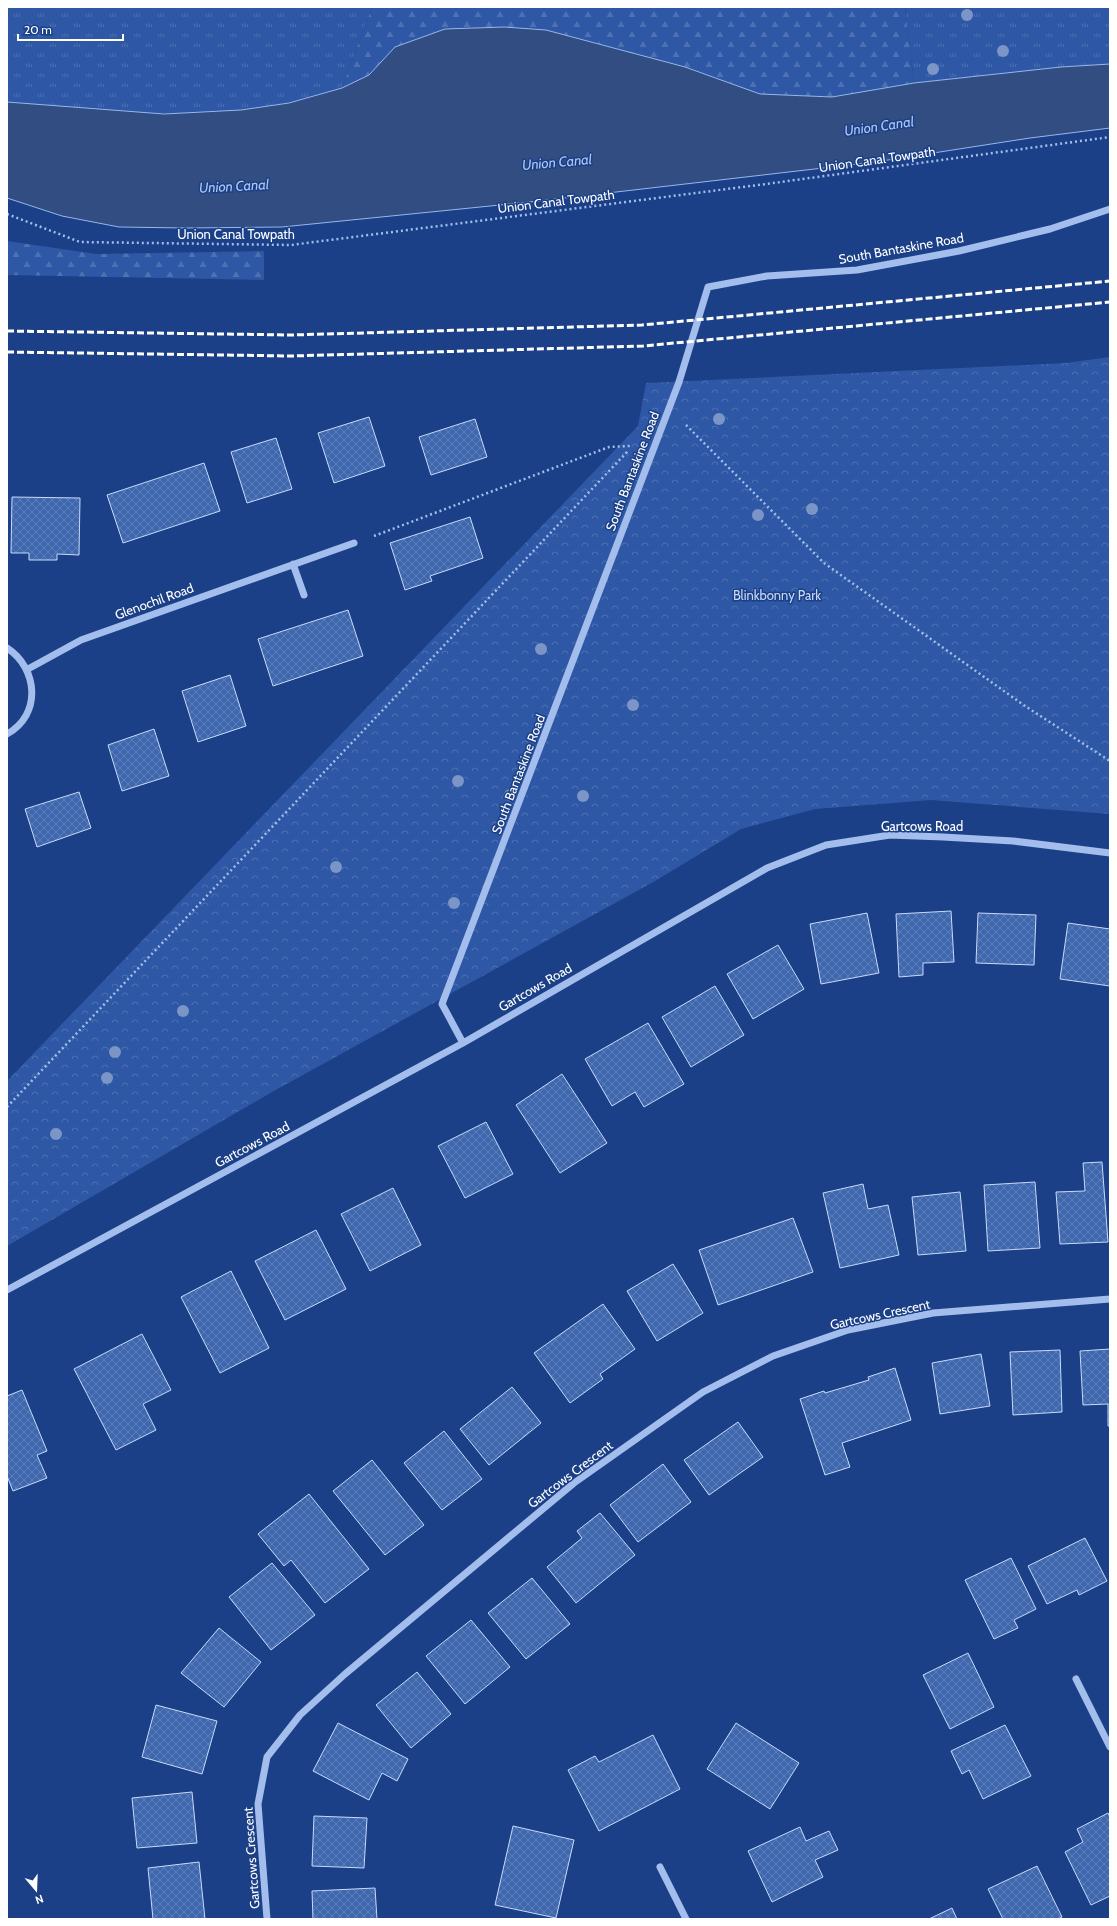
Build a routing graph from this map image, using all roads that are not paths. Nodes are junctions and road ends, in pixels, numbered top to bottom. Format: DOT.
graph roads {
  1 [pos="1110,210"];
  2 [pos="354,543"];
  3 [pos="293,564"];
  4 [pos="304,595"];
  5 [pos="7,648"];
  6 [pos="28,669"];
  7 [pos="7,734"];
  8 [pos="1110,853"];
  9 [pos="463,1043"];
  10 [pos="7,1290"];
  11 [pos="1110,1299"];
  12 [pos="1076,1679"];
  13 [pos="1110,1747"];
  14 [pos="660,1867"];
  15 [pos="267,1919"];
  16 [pos="686,1919"];
  1 -- 9 [label="street, South Bantaskine Road"];
  2 -- 3 [label="street, Glenochil Road"];
  3 -- 4 [label="street"];
  3 -- 6 [label="street, Glenochil Road"];
  5 -- 6 [label="street"];
  6 -- 7 [label="street"];
  8 -- 9 [label="street, Gartcows Road"];
  9 -- 10 [label="street, Gartcows Road"];
  11 -- 15 [label="street, Gartcows Crescent"];
  12 -- 13 [label="street"];
  14 -- 16 [label="street"];
}
